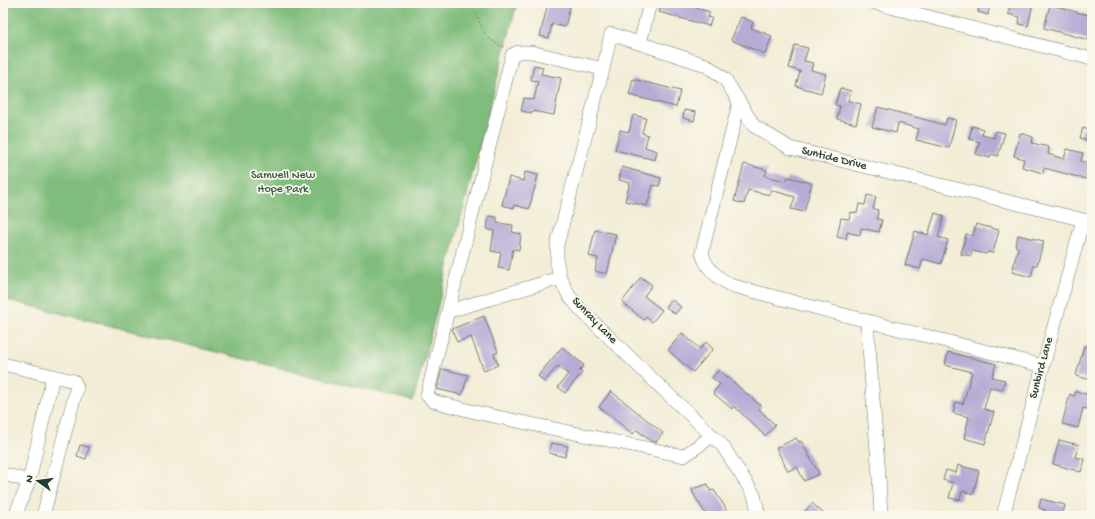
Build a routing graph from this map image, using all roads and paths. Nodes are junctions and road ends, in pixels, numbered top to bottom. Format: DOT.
graph roads {
  1 [pos="470,3"];
  2 [pos="650,3"];
  3 [pos="875,3"];
  4 [pos="611,34"];
  5 [pos="640,43"];
  6 [pos="518,52"];
  7 [pos="1092,59"];
  8 [pos="603,69"];
  9 [pos="739,102"];
  10 [pos="1088,221"];
  11 [pos="560,278"];
  12 [pos="449,311"];
  13 [pos="867,322"];
  14 [pos="3,364"];
  15 [pos="1043,366"];
  16 [pos="53,376"];
  17 [pos="712,436"];
  18 [pos="3,474"];
  19 [pos="29,481"];
  20 [pos="15,516"];
  21 [pos="43,516"];
  22 [pos="759,516"];
  23 [pos="881,516"];
  24 [pos="1003,516"];
  1 -- 6 [label="path"];
  2 -- 5 [label="street"];
  3 -- 7 [label="street"];
  4 -- 5 [label="street, Suntide Drive"];
  4 -- 8 [label="street, Sunray Lane"];
  5 -- 9 [label="street, Suntide Drive"];
  6 -- 8 [label="street"];
  6 -- 12 [label="street"];
  8 -- 11 [label="street, Sunray Lane"];
  9 -- 10 [label="street, Suntide Drive"];
  9 -- 13 [label="street"];
  10 -- 15 [label="street, Sunbird Lane"];
  11 -- 12 [label="street"];
  11 -- 17 [label="street, Sunray Lane"];
  12 -- 17 [label="street"];
  13 -- 15 [label="street"];
  13 -- 23 [label="street"];
  14 -- 16 [label="street"];
  15 -- 24 [label="street, Sunbird Lane"];
  16 -- 19 [label="street"];
  16 -- 21 [label="street"];
  17 -- 22 [label="street, Sunray Lane"];
  18 -- 19 [label="street"];
  19 -- 20 [label="street"];
}
